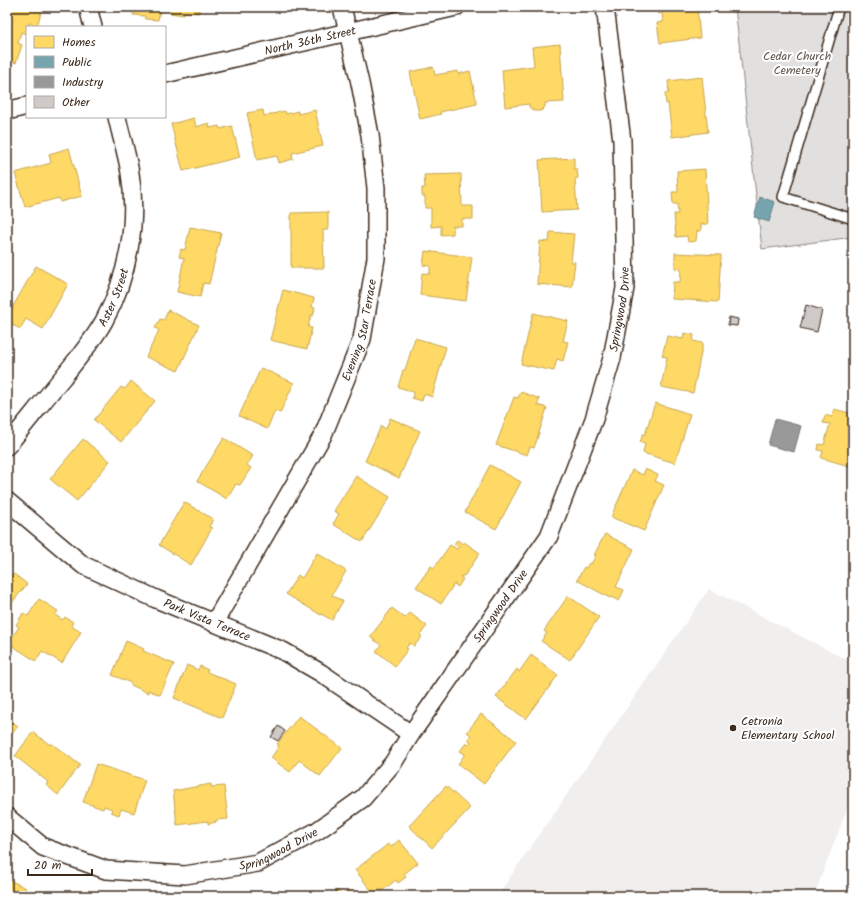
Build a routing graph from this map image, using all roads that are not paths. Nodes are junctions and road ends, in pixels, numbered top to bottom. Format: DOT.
graph roads {
  1 [pos="88,7"];
  2 [pos="342,7"];
  3 [pos="456,7"];
  4 [pos="604,7"];
  5 [pos="839,7"];
  6 [pos="93,26"];
  7 [pos="348,32"];
  8 [pos="166,74"];
  9 [pos="26,106"];
  10 [pos="7,111"];
  11 [pos="117,118"];
  12 [pos="853,217"];
  13 [pos="7,446"];
  14 [pos="7,501"];
  15 [pos="214,623"];
  16 [pos="411,734"];
  17 [pos="7,817"];
  1 -- 6 [label="street"];
  2 -- 7 [label="street, Evening Star Terrace"];
  3 -- 7 [label="street, North 36th Street"];
  4 -- 16 [label="street, Springwood Drive"];
  5 -- 12 [label="lane"];
  7 -- 8 [label="street, North 36th Street"];
  7 -- 15 [label="street, Evening Star Terrace"];
  9 -- 10 [label="street"];
  11 -- 13 [label="street, Aster Street"];
  14 -- 15 [label="street, Park Vista Terrace"];
  15 -- 16 [label="street, Park Vista Terrace"];
  16 -- 17 [label="street, Springwood Drive"];
}
